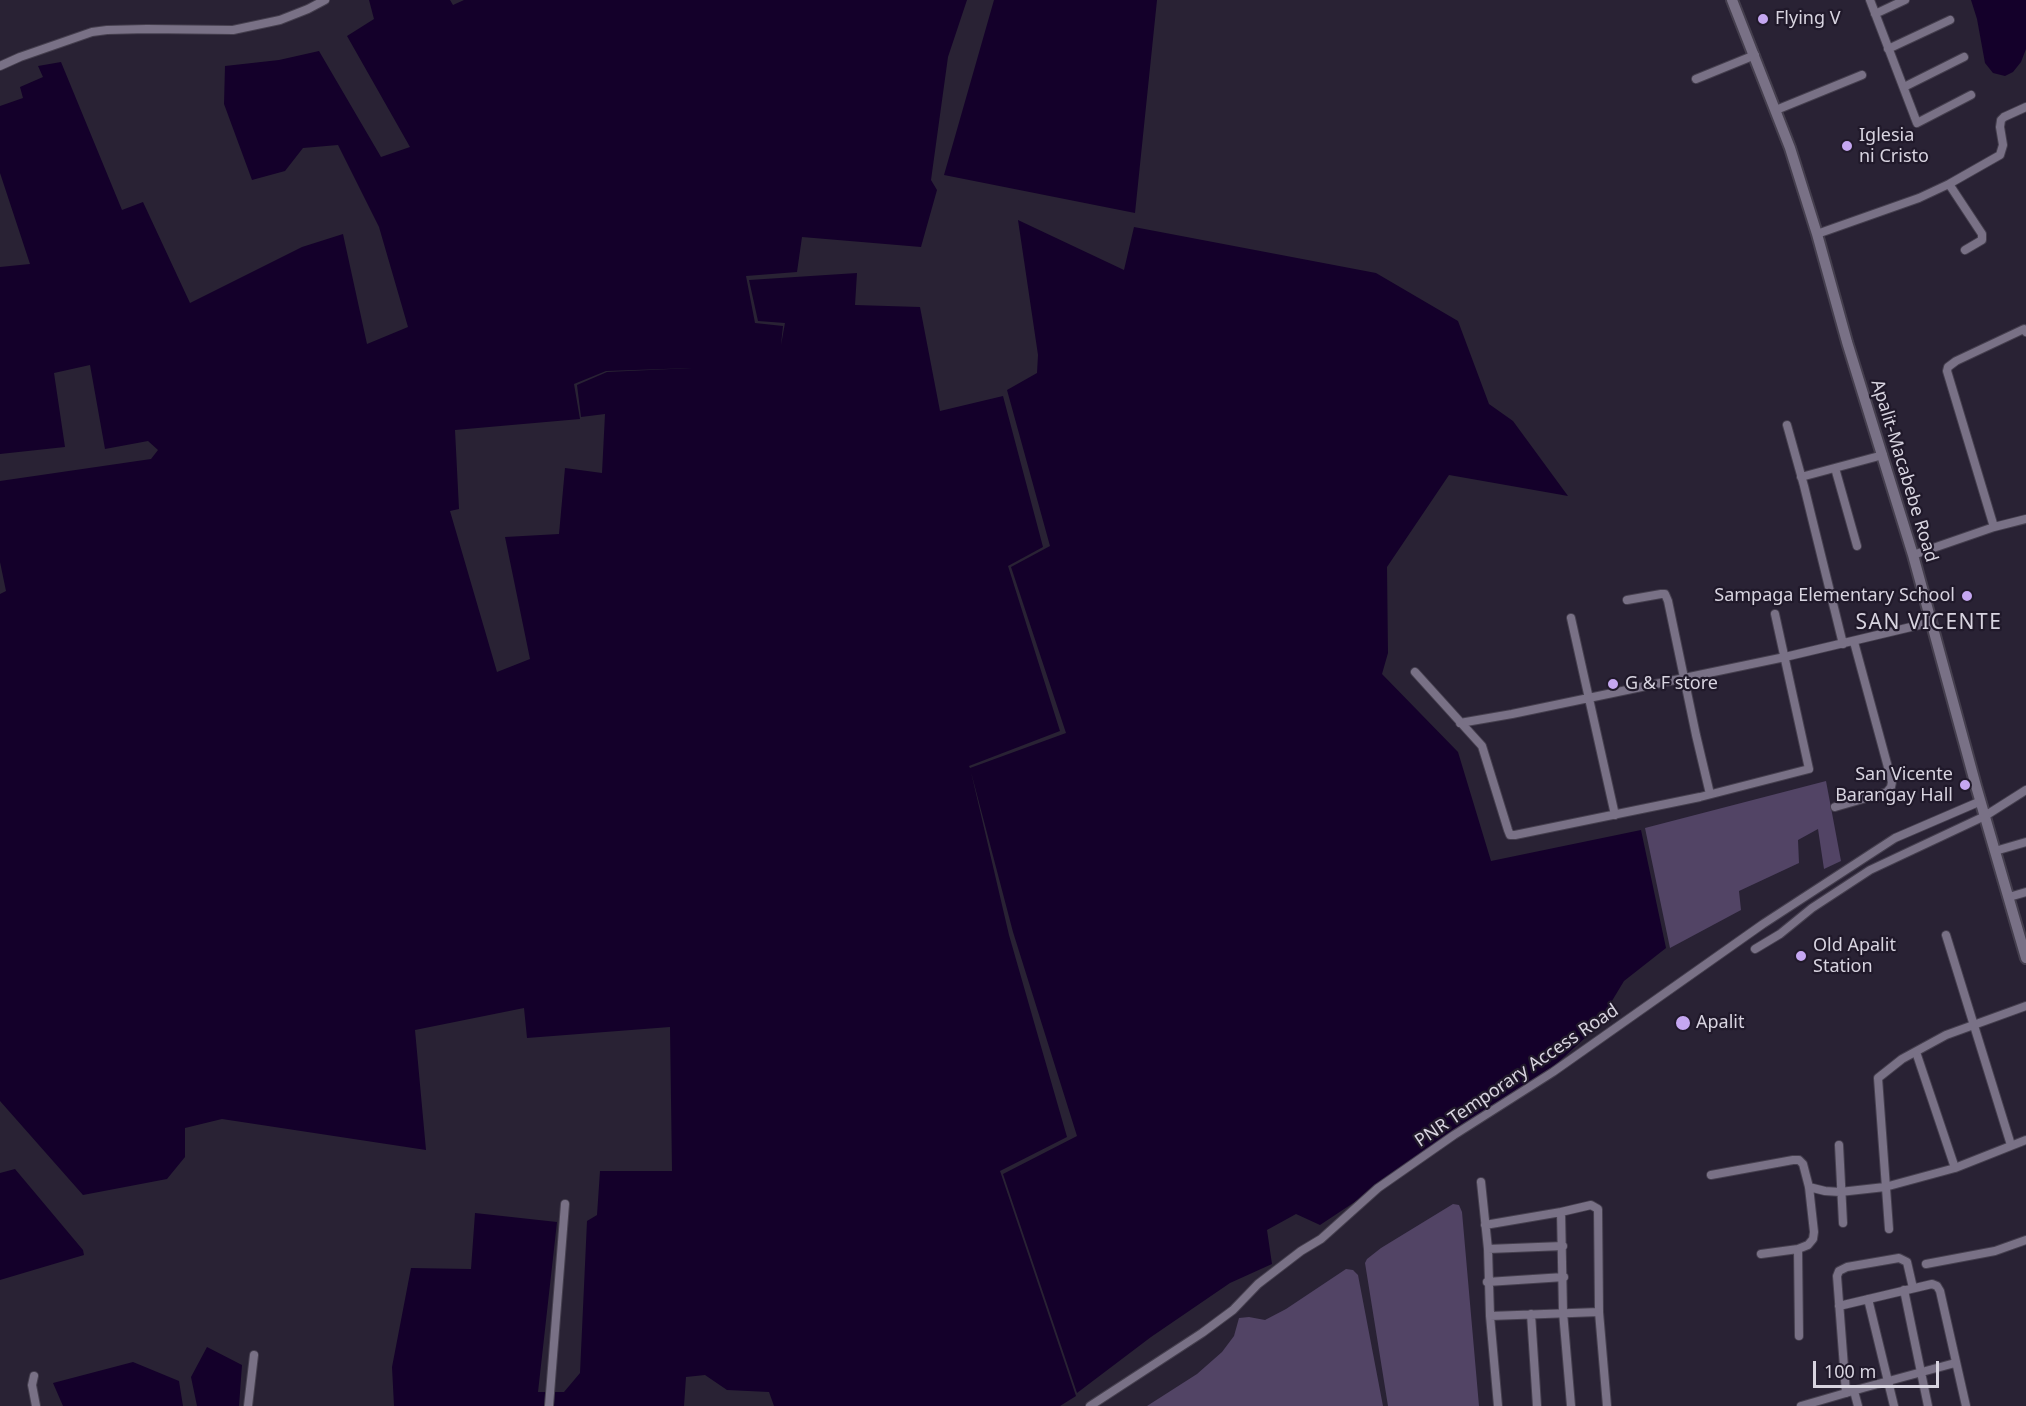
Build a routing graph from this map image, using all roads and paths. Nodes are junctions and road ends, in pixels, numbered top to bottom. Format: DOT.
graph roads {
  1 [pos="325,0"];
  2 [pos="1732,0"];
  3 [pos="1870,0"];
  4 [pos="1905,0"];
  5 [pos="1875,15"];
  6 [pos="1950,20"];
  7 [pos="1888,49"];
  8 [pos="1755,55"];
  9 [pos="1964,57"];
  10 [pos="0,66"];
  11 [pos="1862,75"];
  12 [pos="1696,79"];
  13 [pos="1904,87"];
  14 [pos="1971,95"];
  15 [pos="2026,107"];
  16 [pos="1776,110"];
  17 [pos="1949,184"];
  18 [pos="1817,234"];
  19 [pos="1965,250"];
  20 [pos="2026,332"];
  21 [pos="1787,425"];
  22 [pos="1883,455"];
  23 [pos="1835,468"];
  24 [pos="1802,477"];
  25 [pos="2026,519"];
  26 [pos="1994,527"];
  27 [pos="1857,546"];
  28 [pos="1913,555"];
  29 [pos="1627,600"];
  30 [pos="1775,614"];
  31 [pos="1571,618"];
  32 [pos="1932,622"];
  33 [pos="1854,642"];
  34 [pos="1843,644"];
  35 [pos="1785,657"];
  36 [pos="1415,672"];
  37 [pos="1684,678"];
  38 [pos="1589,698"];
  39 [pos="1460,723"];
  40 [pos="2026,790"];
  41 [pos="1710,794"];
  42 [pos="1981,801"];
  43 [pos="1835,807"];
  44 [pos="1615,815"];
  45 [pos="1985,816"];
  46 [pos="2026,842"];
  47 [pos="1995,851"];
  48 [pos="2026,891"];
  49 [pos="2009,897"];
  50 [pos="1946,935"];
  51 [pos="1755,949"];
  52 [pos="2026,958"];
  53 [pos="2026,1006"];
  54 [pos="1974,1025"];
  55 [pos="1916,1052"];
  56 [pos="2026,1140"];
  57 [pos="1839,1145"];
  58 [pos="2011,1145"];
  59 [pos="1955,1168"];
  60 [pos="1711,1174"];
  61 [pos="1481,1182"];
  62 [pos="1809,1187"];
  63 [pos="1885,1187"];
  64 [pos="1840,1192"];
  65 [pos="565,1204"];
  66 [pos="1561,1212"];
  67 [pos="1843,1222"];
  68 [pos="1485,1225"];
  69 [pos="1889,1229"];
  70 [pos="2026,1240"];
  71 [pos="1563,1246"];
  72 [pos="1488,1249"];
  73 [pos="1798,1249"];
  74 [pos="1761,1254"];
  75 [pos="1926,1264"];
  76 [pos="1564,1277"];
  77 [pos="1487,1282"];
  78 [pos="1913,1288"];
  79 [pos="1904,1290"];
  80 [pos="1868,1299"];
  81 [pos="1839,1306"];
  82 [pos="1563,1312"];
  83 [pos="1599,1312"];
  84 [pos="1531,1314"];
  85 [pos="1490,1316"];
  86 [pos="1799,1336"];
  87 [pos="255,1355"];
  88 [pos="1955,1364"];
  89 [pos="1920,1373"];
  90 [pos="34,1377"];
  91 [pos="1888,1381"];
  92 [pos="1850,1392"];
  93 [pos="1825,1403"];
  94 [pos="36,1406"];
  95 [pos="248,1406"];
  96 [pos="549,1406"];
  97 [pos="1090,1406"];
  98 [pos="1498,1406"];
  99 [pos="1537,1406"];
  100 [pos="1571,1406"];
  101 [pos="1607,1406"];
  102 [pos="1801,1406"];
  103 [pos="1858,1406"];
  104 [pos="1894,1406"];
  105 [pos="1929,1406"];
  106 [pos="1966,1406"];
  1 -- 10 [label="street"];
  2 -- 8 [label="main road, Apalit-Macabebe Road"];
  3 -- 5 [label="street"];
  4 -- 5 [label="street"];
  5 -- 7 [label="street"];
  6 -- 7 [label="street"];
  7 -- 13 [label="street"];
  8 -- 12 [label="street"];
  8 -- 16 [label="main road, Apalit-Macabebe Road"];
  9 -- 13 [label="street"];
  11 -- 16 [label="street"];
  13 -- 14 [label="street"];
  15 -- 17 [label="street"];
  16 -- 18 [label="main road, Apalit-Macabebe Road"];
  17 -- 18 [label="street"];
  17 -- 19 [label="street"];
  18 -- 22 [label="main road, Apalit-Macabebe Road"];
  20 -- 26 [label="street"];
  21 -- 24 [label="street"];
  22 -- 23 [label="street"];
  22 -- 28 [label="main road, Apalit-Macabebe Road"];
  23 -- 24 [label="street"];
  23 -- 27 [label="street"];
  24 -- 34 [label="street"];
  25 -- 26 [label="street"];
  26 -- 28 [label="street"];
  28 -- 32 [label="main road, Apalit-Macabebe Road"];
  29 -- 37 [label="street"];
  30 -- 35 [label="street"];
  31 -- 38 [label="street"];
  32 -- 33 [label="street"];
  32 -- 42 [label="main road, Apalit-Macabebe Road"];
  33 -- 34 [label="street"];
  33 -- 43 [label="street"];
  34 -- 35 [label="street"];
  35 -- 37 [label="street"];
  35 -- 41 [label="street"];
  36 -- 39 [label="street"];
  37 -- 38 [label="street"];
  37 -- 41 [label="street"];
  38 -- 39 [label="street"];
  38 -- 44 [label="street"];
  39 -- 44 [label="street"];
  40 -- 45 [label="street"];
  41 -- 44 [label="street"];
  42 -- 45 [label="main road, Apalit-Macabebe Road"];
  42 -- 97 [label="street, PNR Temporary Access Road"];
  45 -- 47 [label="main road, Apalit-Macabebe Road"];
  45 -- 51 [label="street"];
  46 -- 47 [label="street"];
  47 -- 49 [label="main road, Apalit-Macabebe Road"];
  48 -- 49 [label="street"];
  49 -- 52 [label="main road, Apalit-Macabebe Road"];
  50 -- 54 [label="street"];
  53 -- 54 [label="street"];
  54 -- 55 [label="street"];
  54 -- 58 [label="street"];
  55 -- 59 [label="street"];
  55 -- 63 [label="street"];
  56 -- 58 [label="street"];
  57 -- 64 [label="street"];
  58 -- 59 [label="street"];
  59 -- 63 [label="street"];
  60 -- 62 [label="street"];
  61 -- 68 [label="street"];
  62 -- 64 [label="street"];
  62 -- 73 [label="street"];
  63 -- 64 [label="street"];
  63 -- 69 [label="street"];
  64 -- 67 [label="street"];
  65 -- 96 [label="street"];
  66 -- 68 [label="street"];
  66 -- 71 [label="street"];
  66 -- 83 [label="street"];
  68 -- 72 [label="street"];
  70 -- 75 [label="street"];
  71 -- 72 [label="street"];
  71 -- 76 [label="street"];
  72 -- 77 [label="street"];
  73 -- 74 [label="street"];
  73 -- 86 [label="street"];
  76 -- 77 [label="street"];
  76 -- 82 [label="street"];
  77 -- 85 [label="street"];
  78 -- 79 [label="street"];
  78 -- 81 [label="street"];
  78 -- 88 [label="street"];
  79 -- 80 [label="street"];
  79 -- 89 [label="street"];
  80 -- 81 [label="street"];
  80 -- 91 [label="street"];
  81 -- 92 [label="street"];
  82 -- 83 [label="street"];
  82 -- 84 [label="street"];
  82 -- 100 [label="street"];
  83 -- 101 [label="street"];
  84 -- 85 [label="street"];
  84 -- 99 [label="street"];
  85 -- 98 [label="street"];
  87 -- 95 [label="street"];
  88 -- 89 [label="street"];
  88 -- 106 [label="street"];
  89 -- 91 [label="street"];
  89 -- 105 [label="street"];
  90 -- 94 [label="street"];
  91 -- 92 [label="street"];
  91 -- 104 [label="street"];
  92 -- 93 [label="street"];
  92 -- 103 [label="street"];
  93 -- 102 [label="street"];
}
